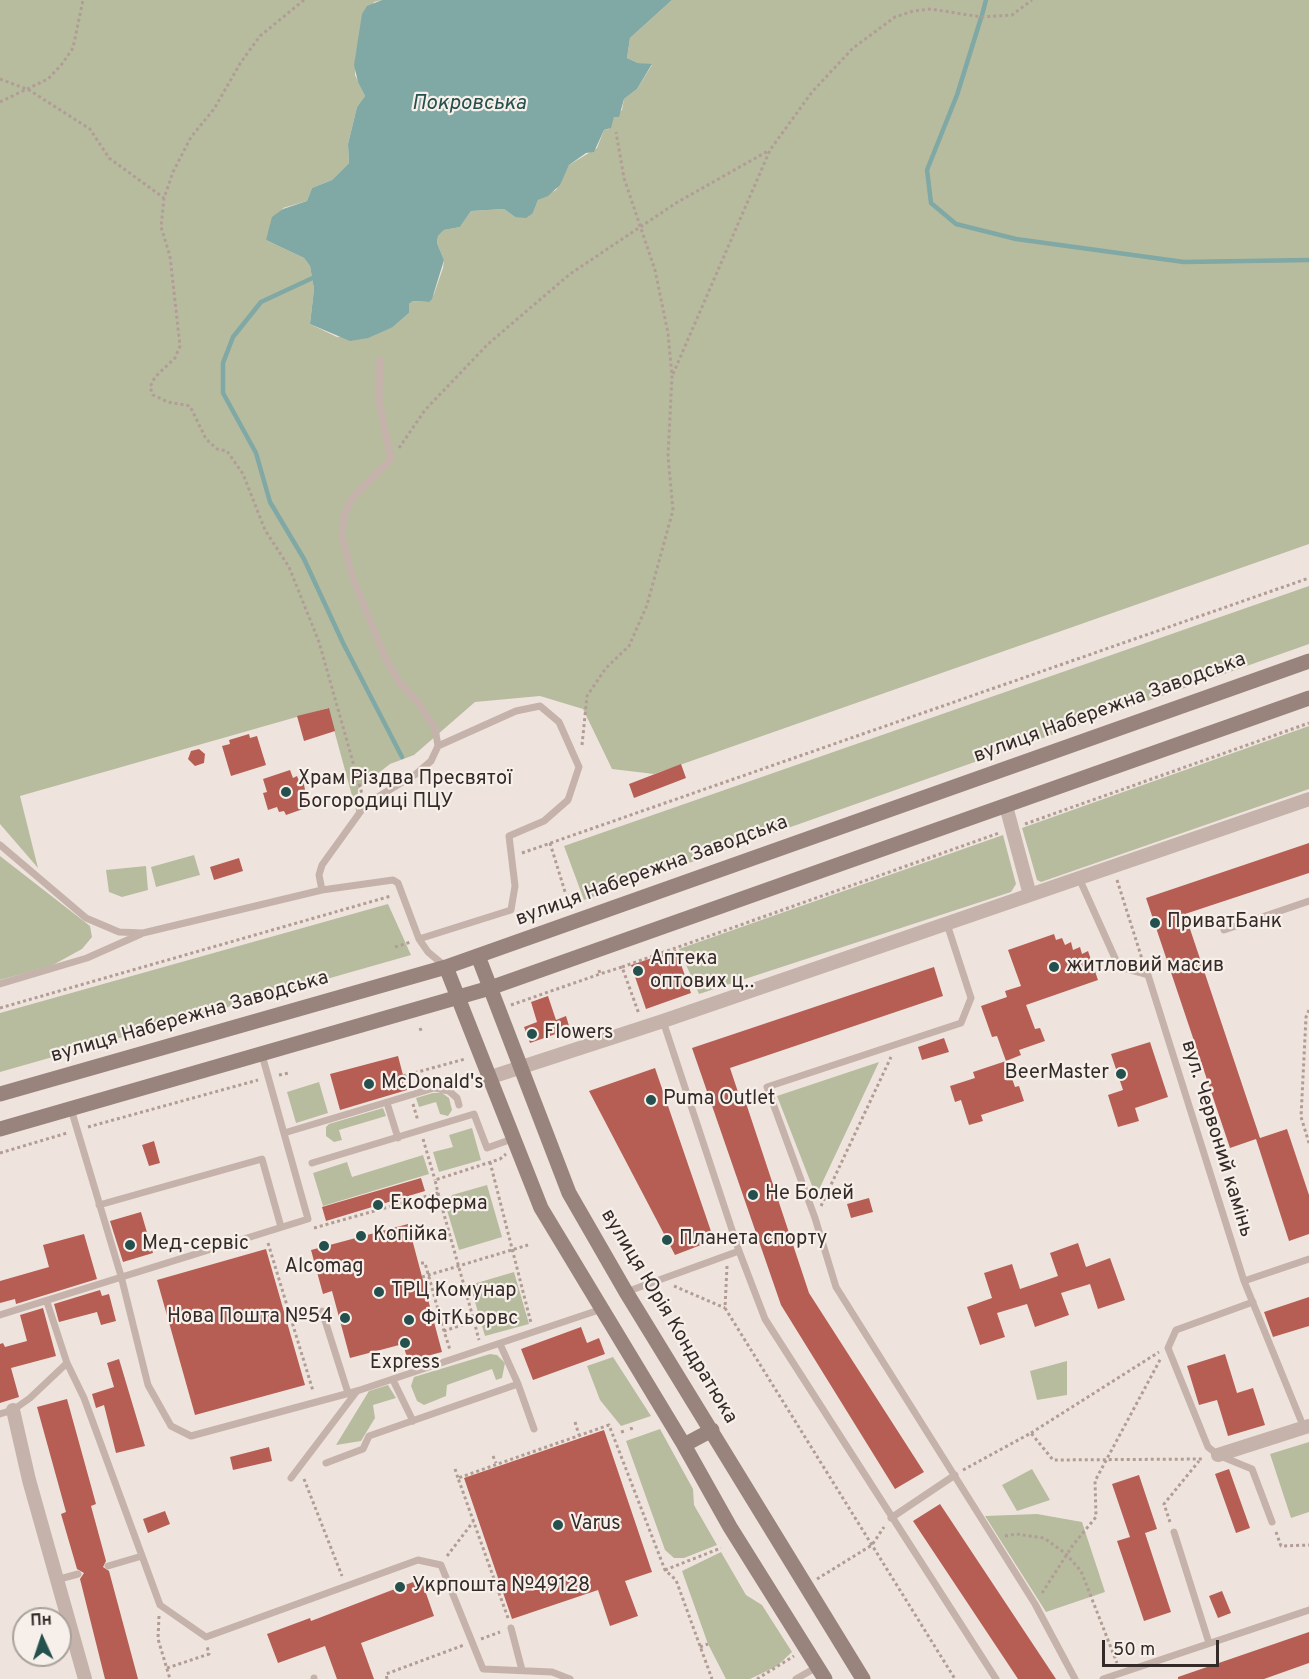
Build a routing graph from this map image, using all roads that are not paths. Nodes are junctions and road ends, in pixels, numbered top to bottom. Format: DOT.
graph roads {
  1 [pos="380,360"];
  2 [pos="1309,661"];
  3 [pos="1309,698"];
  4 [pos="438,746"];
  5 [pos="1309,799"];
  6 [pos="1006,806"];
  7 [pos="0,845"];
  8 [pos="1079,878"];
  9 [pos="322,890"];
  10 [pos="1030,895"];
  11 [pos="1309,901"];
  12 [pos="947,924"];
  13 [pos="1224,930"];
  14 [pos="143,933"];
  15 [pos="419,939"];
  16 [pos="478,956"];
  17 [pos="446,967"];
  18 [pos="0,984"];
  19 [pos="490,988"];
  20 [pos="459,998"];
  21 [pos="663,1021"];
  22 [pos="262,1055"];
  23 [pos="521,1067"];
  24 [pos="488,1078"];
  25 [pos="0,1094"];
  26 [pos="387,1103"];
  27 [pos="459,1105"];
  28 [pos="71,1109"];
  29 [pos="0,1129"];
  30 [pos="284,1133"];
  31 [pos="398,1138"];
  32 [pos="512,1139"];
  33 [pos="312,1163"];
  34 [pos="99,1205"];
  35 [pos="281,1227"];
  36 [pos="739,1251"];
  37 [pos="1309,1259"];
  38 [pos="120,1276"];
  39 [pos="1244,1281"];
  40 [pos="626,1292"];
  41 [pos="47,1302"];
  42 [pos="1252,1302"];
  43 [pos="602,1309"];
  44 [pos="322,1311"];
  45 [pos="0,1315"];
  46 [pos="500,1344"];
  47 [pos="67,1363"];
  48 [pos="393,1380"];
  49 [pos="519,1384"];
  50 [pos="357,1391"];
  51 [pos="348,1393"];
  52 [pos="7,1412"];
  53 [pos="413,1421"];
  54 [pos="1307,1427"];
  55 [pos="534,1429"];
  56 [pos="712,1430"];
  57 [pos="684,1445"];
  58 [pos="1218,1455"];
  59 [pos="326,1463"];
  60 [pos="955,1475"];
  61 [pos="291,1478"];
  62 [pos="891,1518"];
  63 [pos="1272,1522"];
  64 [pos="1174,1532"];
  65 [pos="142,1556"];
  66 [pos="108,1566"];
  67 [pos="78,1574"];
  68 [pos="56,1580"];
  69 [pos="1309,1610"];
  70 [pos="511,1628"];
  71 [pos="1209,1643"];
  72 [pos="522,1670"];
  73 [pos="821,1673"];
  74 [pos="85,1679"];
  75 [pos="570,1679"];
  76 [pos="796,1679"];
  77 [pos="863,1679"];
  78 [pos="996,1679"];
  79 [pos="1075,1679"];
  80 [pos="1103,1679"];
  1 -- 4 [label="lane"];
  2 -- 16 [label="main road, вулиця Набережна Заводська"];
  3 -- 6 [label="main road"];
  4 -- 9 [label="lane"];
  4 -- 15 [label="lane"];
  5 -- 8 [label="street"];
  6 -- 10 [label="street"];
  6 -- 19 [label="main road"];
  7 -- 14 [label="lane"];
  8 -- 10 [label="street"];
  8 -- 39 [label="lane, вул. Червоний камінь"];
  9 -- 14 [label="lane"];
  9 -- 15 [label="lane"];
  10 -- 12 [label="street"];
  11 -- 13 [label="lane"];
  12 -- 21 [label="street"];
  12 -- 60 [label="lane"];
  14 -- 18 [label="lane"];
  15 -- 17 [label="lane"];
  16 -- 17 [label="main road, вулиця Набережна Заводська"];
  16 -- 19 [label="main road, вулиця Юрія Кондратюка"];
  17 -- 20 [label="main road"];
  17 -- 25 [label="main road, вулиця Набережна Заводська"];
  19 -- 20 [label="main road"];
  19 -- 23 [label="main road, вулиця Юрія Кондратюка"];
  20 -- 22 [label="main road"];
  20 -- 24 [label="main road"];
  21 -- 23 [label="street"];
  21 -- 36 [label="lane"];
  22 -- 28 [label="main road"];
  22 -- 30 [label="lane"];
  23 -- 24 [label="street"];
  23 -- 40 [label="main road, вулиця Юрія Кондратюка"];
  24 -- 32 [label="main road"];
  26 -- 27 [label="lane"];
  26 -- 30 [label="lane"];
  26 -- 31 [label="lane"];
  28 -- 29 [label="main road"];
  28 -- 34 [label="lane"];
  30 -- 35 [label="lane"];
  31 -- 32 [label="lane"];
  31 -- 33 [label="lane"];
  32 -- 43 [label="main road"];
  34 -- 35 [label="lane"];
  34 -- 38 [label="lane"];
  35 -- 38 [label="lane"];
  36 -- 40 [label="lane"];
  36 -- 62 [label="lane"];
  37 -- 39 [label="lane"];
  38 -- 41 [label="lane"];
  38 -- 51 [label="lane"];
  39 -- 42 [label="lane, вул. Червоний камінь"];
  40 -- 56 [label="main road, вулиця Юрія Кондратюка"];
  41 -- 45 [label="lane"];
  41 -- 47 [label="lane"];
  42 -- 54 [label="lane, вул. Червоний камінь"];
  42 -- 58 [label="lane"];
  43 -- 46 [label="lane"];
  43 -- 57 [label="main road"];
  44 -- 51 [label="lane"];
  46 -- 48 [label="lane"];
  46 -- 49 [label="lane"];
  47 -- 52 [label="lane"];
  47 -- 65 [label="lane"];
  48 -- 50 [label="lane"];
  48 -- 53 [label="lane"];
  49 -- 53 [label="lane"];
  49 -- 55 [label="lane"];
  50 -- 51 [label="lane"];
  50 -- 61 [label="lane"];
  52 -- 68 [label="street"];
  53 -- 59 [label="lane"];
  54 -- 58 [label="street"];
  56 -- 57 [label="main road"];
  56 -- 77 [label="main road, вулиця Юрія Кондратюка"];
  57 -- 73 [label="main road"];
  58 -- 63 [label="lane"];
  60 -- 62 [label="lane"];
  60 -- 79 [label="lane"];
  62 -- 78 [label="lane"];
  64 -- 71 [label="lane"];
  65 -- 66 [label="lane"];
  65 -- 72 [label="lane"];
  67 -- 68 [label="lane"];
  68 -- 74 [label="street"];
  69 -- 71 [label="lane"];
  70 -- 72 [label="lane"];
  71 -- 80 [label="lane"];
  72 -- 75 [label="lane"];
  73 -- 76 [label="lane"];
}
